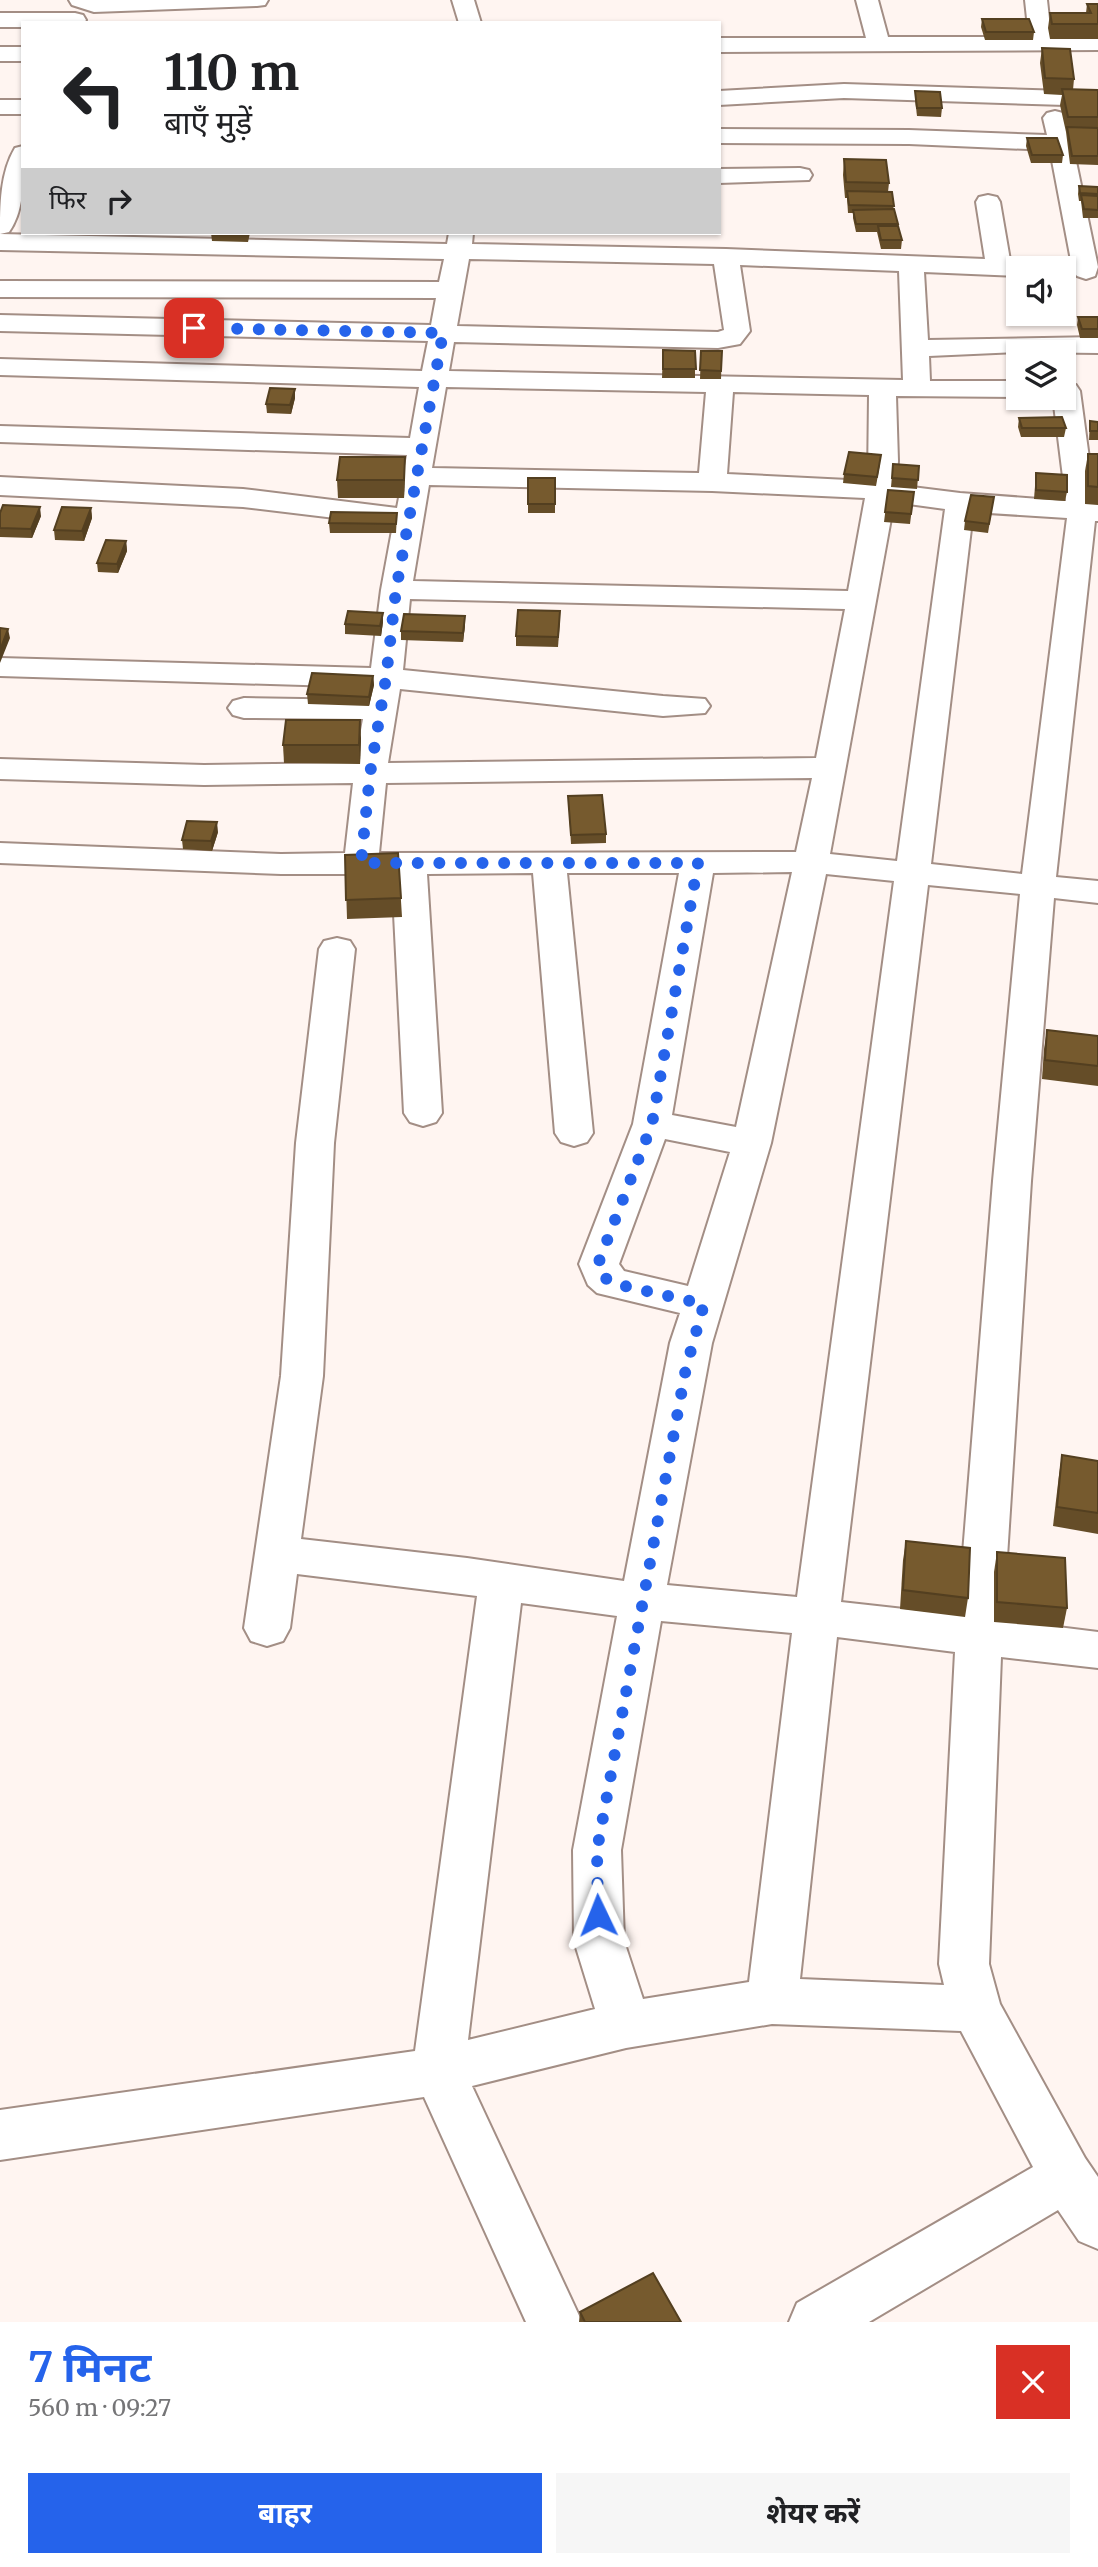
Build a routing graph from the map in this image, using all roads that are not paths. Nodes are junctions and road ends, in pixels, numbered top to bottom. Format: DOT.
graph roads {
  1 [pos="257,0"];
  2 [pos="463,0"];
  3 [pos="867,0"];
  4 [pos="1035,0"];
  5 [pos="78,12"];
  6 [pos="0,20"];
  7 [pos="469,21"];
  8 [pos="878,43"];
  9 [pos="1041,43"];
  10 [pos="1098,43"];
  11 [pos="810,44"];
  12 [pos="721,45"];
  13 [pos="0,54"];
  14 [pos="21,54"];
  15 [pos="804,91"];
  16 [pos="721,98"];
  17 [pos="1050,99"];
  18 [pos="1098,99"];
  19 [pos="0,107"];
  20 [pos="21,107"];
  21 [pos="721,136"];
  22 [pos="1061,143"];
  23 [pos="21,168"];
  24 [pos="800,175"];
  25 [pos="721,176"];
  26 [pos="18,190"];
  27 [pos="988,202"];
  28 [pos="0,227"];
  29 [pos="0,242"];
  30 [pos="460,242"];
  31 [pos="1006,256"];
  32 [pos="726,257"];
  33 [pos="911,264"];
  34 [pos="1006,268"];
  35 [pos="1083,271"];
  36 [pos="0,289"];
  37 [pos="451,290"];
  38 [pos="0,323"];
  39 [pos="443,333"];
  40 [pos="1006,342"];
  41 [pos="1076,343"];
  42 [pos="1098,345"];
  43 [pos="915,348"];
  44 [pos="0,367"];
  45 [pos="433,379"];
  46 [pos="720,384"];
  47 [pos="882,387"];
  48 [pos="917,389"];
  49 [pos="1006,390"];
  50 [pos="1075,410"];
  51 [pos="0,434"];
  52 [pos="420,462"];
  53 [pos="712,481"];
  54 [pos="0,486"];
  55 [pos="881,491"];
  56 [pos="960,502"];
  57 [pos="1090,511"];
  58 [pos="410,518"];
  59 [pos="396,590"];
  60 [pos="859,600"];
  61 [pos="0,667"];
  62 [pos="386,678"];
  63 [pos="694,706"];
  64 [pos="244,708"];
  65 [pos="381,710"];
  66 [pos="831,768"];
  67 [pos="0,769"];
  68 [pos="370,774"];
  69 [pos="0,853"];
  70 [pos="812,862"];
  71 [pos="361,863"];
  72 [pos="409,863"];
  73 [pos="549,863"];
  74 [pos="698,863"];
  75 [pos="914,873"];
  76 [pos="1038,886"];
  77 [pos="1098,892"];
  78 [pos="337,949"];
  79 [pos="423,1113"];
  80 [pos="652,1124"];
  81 [pos="574,1133"];
  82 [pos="752,1143"];
  83 [pos="704,1304"];
  84 [pos="277,1554"];
  85 [pos="501,1583"];
  86 [pos="642,1601"];
  87 [pos="817,1618"];
  88 [pos="267,1628"];
  89 [pos="979,1636"];
  90 [pos="1098,1650"];
  91 [pos="772,2001"];
  92 [pos="976,2010"];
  93 [pos="626,2025"];
  94 [pos="438,2071"];
  95 [pos="0,2135"];
  96 [pos="1066,2176"];
  97 [pos="1098,2223"];
  98 [pos="554,2322"];
  99 [pos="817,2322"];
  1 -- 5 [label="street"];
  2 -- 7 [label="street"];
  3 -- 8 [label="street"];
  4 -- 9 [label="street"];
  5 -- 6 [label="street"];
  8 -- 9 [label="street"];
  8 -- 11 [label="street"];
  9 -- 10 [label="street"];
  11 -- 12 [label="street"];
  11 -- 15 [label="street"];
  13 -- 14 [label="street"];
  15 -- 16 [label="street"];
  15 -- 17 [label="street"];
  17 -- 18 [label="street"];
  17 -- 22 [label="street"];
  19 -- 20 [label="street"];
  21 -- 22 [label="street"];
  22 -- 35 [label="street"];
  23 -- 26 [label="street"];
  24 -- 25 [label="street"];
  26 -- 28 [label="street"];
  27 -- 31 [label="street"];
  29 -- 30 [label="street"];
  30 -- 32 [label="street"];
  30 -- 37 [label="street"];
  32 -- 33 [label="street"];
  32 -- 39 [label="street"];
  33 -- 34 [label="street"];
  33 -- 43 [label="street"];
  36 -- 37 [label="street"];
  37 -- 39 [label="street"];
  38 -- 39 [label="street"];
  39 -- 45 [label="street"];
  40 -- 43 [label="street"];
  41 -- 42 [label="street"];
  43 -- 48 [label="street"];
  44 -- 45 [label="street"];
  45 -- 46 [label="street"];
  45 -- 52 [label="street"];
  46 -- 47 [label="street"];
  46 -- 53 [label="street"];
  47 -- 48 [label="street"];
  47 -- 55 [label="street"];
  48 -- 49 [label="street"];
  50 -- 57 [label="street"];
  51 -- 52 [label="street"];
  52 -- 53 [label="street"];
  52 -- 58 [label="street"];
  53 -- 55 [label="street"];
  54 -- 58 [label="street"];
  55 -- 56 [label="street"];
  55 -- 60 [label="street"];
  56 -- 57 [label="street"];
  56 -- 75 [label="street"];
  57 -- 76 [label="street"];
  58 -- 59 [label="street"];
  59 -- 60 [label="street"];
  59 -- 62 [label="street"];
  60 -- 66 [label="street"];
  61 -- 62 [label="street"];
  62 -- 63 [label="street"];
  62 -- 65 [label="street"];
  64 -- 65 [label="street"];
  65 -- 68 [label="street"];
  66 -- 68 [label="street"];
  66 -- 70 [label="street"];
  67 -- 68 [label="street"];
  68 -- 71 [label="street"];
  69 -- 71 [label="street"];
  70 -- 74 [label="street"];
  70 -- 75 [label="street"];
  70 -- 82 [label="street"];
  71 -- 72 [label="street"];
  72 -- 73 [label="street"];
  72 -- 79 [label="street"];
  73 -- 74 [label="street"];
  73 -- 81 [label="street"];
  74 -- 80 [label="street"];
  75 -- 76 [label="street"];
  75 -- 87 [label="street"];
  76 -- 77 [label="street"];
  76 -- 89 [label="street"];
  78 -- 84 [label="street"];
  80 -- 82 [label="street"];
  80 -- 83 [label="street"];
  82 -- 83 [label="street"];
  83 -- 86 [label="street"];
  84 -- 85 [label="street"];
  84 -- 88 [label="street"];
  85 -- 86 [label="street"];
  85 -- 94 [label="street"];
  86 -- 87 [label="street"];
  86 -- 93 [label="street"];
  87 -- 89 [label="street"];
  87 -- 91 [label="street"];
  89 -- 90 [label="street"];
  89 -- 92 [label="street"];
  91 -- 92 [label="street"];
  91 -- 93 [label="street"];
  92 -- 96 [label="street"];
  93 -- 94 [label="street"];
  94 -- 95 [label="street"];
  94 -- 98 [label="street"];
  96 -- 97 [label="street"];
  96 -- 99 [label="street"];
}
